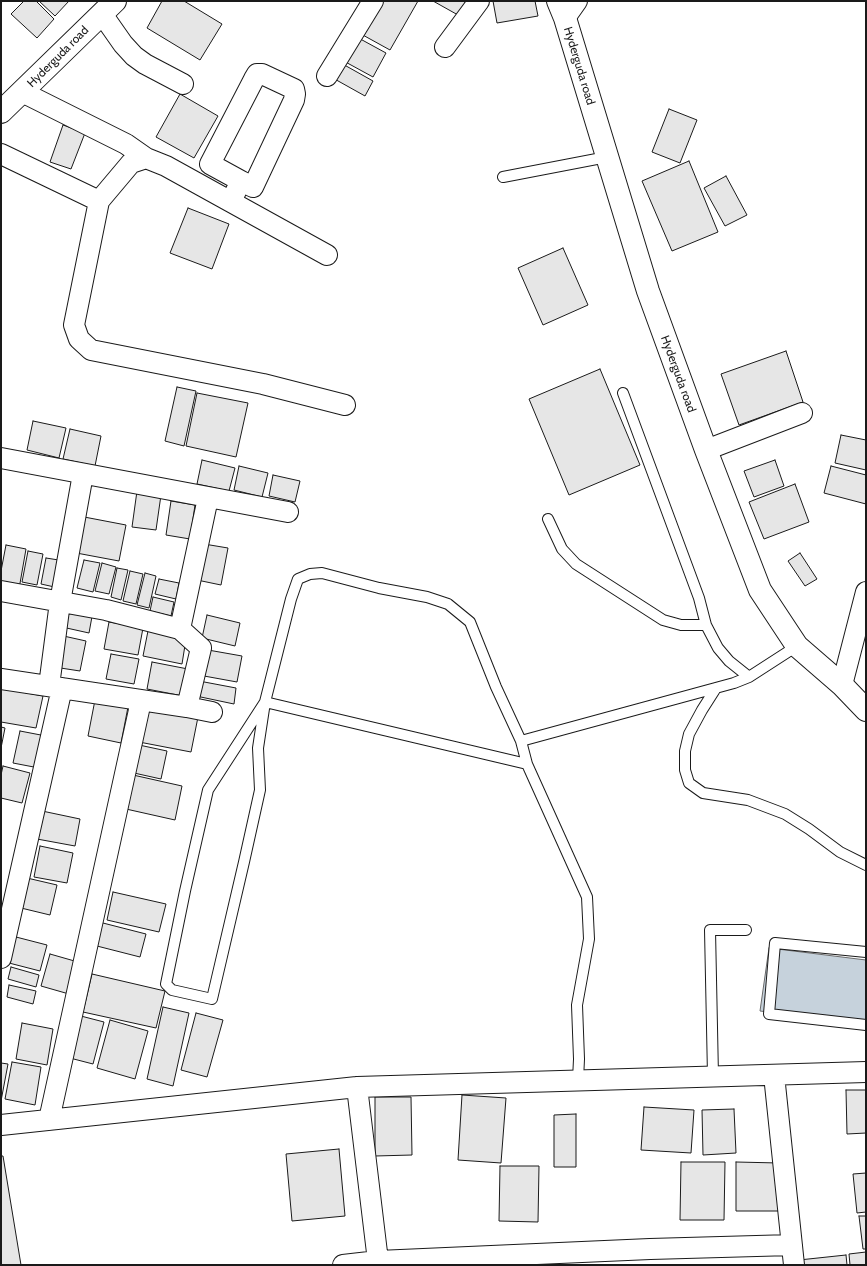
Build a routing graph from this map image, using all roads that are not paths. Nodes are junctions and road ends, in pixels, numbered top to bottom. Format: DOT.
graph roads {
  1 [pos="373,1"];
  2 [pos="479,1"];
  3 [pos="108,7"];
  4 [pos="566,7"];
  5 [pos="445,47"];
  6 [pos="327,76"];
  7 [pos="183,84"];
  8 [pos="8,101"];
  9 [pos="1,154"];
  10 [pos="607,156"];
  11 [pos="146,158"];
  12 [pos="504,177"];
  13 [pos="241,181"];
  14 [pos="99,201"];
  15 [pos="231,202"];
  16 [pos="327,255"];
  17 [pos="623,393"];
  18 [pos="346,405"];
  19 [pos="802,413"];
  20 [pos="706,450"];
  21 [pos="1,458"];
  22 [pos="83,474"];
  23 [pos="208,498"];
  24 [pos="288,512"];
  25 [pos="548,519"];
  26 [pos="1,591"];
  27 [pos="866,592"];
  28 [pos="60,602"];
  29 [pos="706,625"];
  30 [pos="180,629"];
  31 [pos="797,646"];
  32 [pos="749,678"];
  33 [pos="1,679"];
  34 [pos="842,685"];
  35 [pos="55,687"];
  36 [pos="716,688"];
  37 [pos="141,701"];
  38 [pos="265,702"];
  39 [pos="187,707"];
  40 [pos="866,710"];
  41 [pos="212,712"];
  42 [pos="521,740"];
  43 [pos="527,764"];
  44 [pos="866,865"];
  45 [pos="746,930"];
  46 [pos="866,952"];
  47 [pos="1,958"];
  48 [pos="866,1025"];
  49 [pos="866,1072"];
  50 [pos="774,1075"];
  51 [pos="713,1076"];
  52 [pos="578,1080"];
  53 [pos="357,1087"];
  54 [pos="49,1120"];
  55 [pos="1,1125"];
  56 [pos="792,1245"];
  57 [pos="651,1257"];
  58 [pos="378,1261"];
  59 [pos="342,1265"];
  60 [pos="794,1265"];
  1 -- 6 [label="street"];
  2 -- 5 [label="street"];
  3 -- 7 [label="street"];
  3 -- 8 [label="street, Hyderguda road"];
  4 -- 10 [label="street, Hyderguda road"];
  8 -- 11 [label="street"];
  9 -- 14 [label="street"];
  10 -- 12 [label="lane"];
  10 -- 20 [label="street, Hyderguda road"];
  11 -- 14 [label="street"];
  11 -- 15 [label="street"];
  13 -- 13 [label="street"];
  13 -- 15 [label="street"];
  14 -- 18 [label="street"];
  15 -- 16 [label="street"];
  17 -- 29 [label="lane"];
  19 -- 20 [label="street"];
  20 -- 31 [label="street, Hyderguda road"];
  21 -- 22 [label="street"];
  22 -- 23 [label="street"];
  22 -- 28 [label="street"];
  23 -- 24 [label="street"];
  23 -- 30 [label="street"];
  25 -- 29 [label="lane"];
  26 -- 28 [label="street"];
  27 -- 34 [label="street"];
  28 -- 30 [label="street"];
  28 -- 35 [label="street"];
  29 -- 32 [label="lane"];
  30 -- 39 [label="street"];
  31 -- 32 [label="lane"];
  31 -- 34 [label="street, Hyderguda road"];
  32 -- 36 [label="lane"];
  33 -- 35 [label="street"];
  34 -- 40 [label="street, Hyderguda road"];
  35 -- 37 [label="street"];
  35 -- 47 [label="street"];
  36 -- 42 [label="lane"];
  36 -- 44 [label="lane"];
  37 -- 39 [label="street"];
  37 -- 54 [label="street"];
  38 -- 38 [label="lane"];
  38 -- 42 [label="lane"];
  38 -- 43 [label="lane"];
  39 -- 41 [label="street"];
  42 -- 43 [label="lane"];
  43 -- 52 [label="lane"];
  45 -- 51 [label="lane"];
  46 -- 48 [label="lane"];
  49 -- 50 [label="street"];
  50 -- 51 [label="street"];
  50 -- 56 [label="street"];
  51 -- 52 [label="street"];
  52 -- 53 [label="street"];
  53 -- 54 [label="street"];
  53 -- 58 [label="street"];
  54 -- 55 [label="street"];
  56 -- 57 [label="street"];
  56 -- 60 [label="street"];
  57 -- 58 [label="street"];
  58 -- 59 [label="street"];
}
